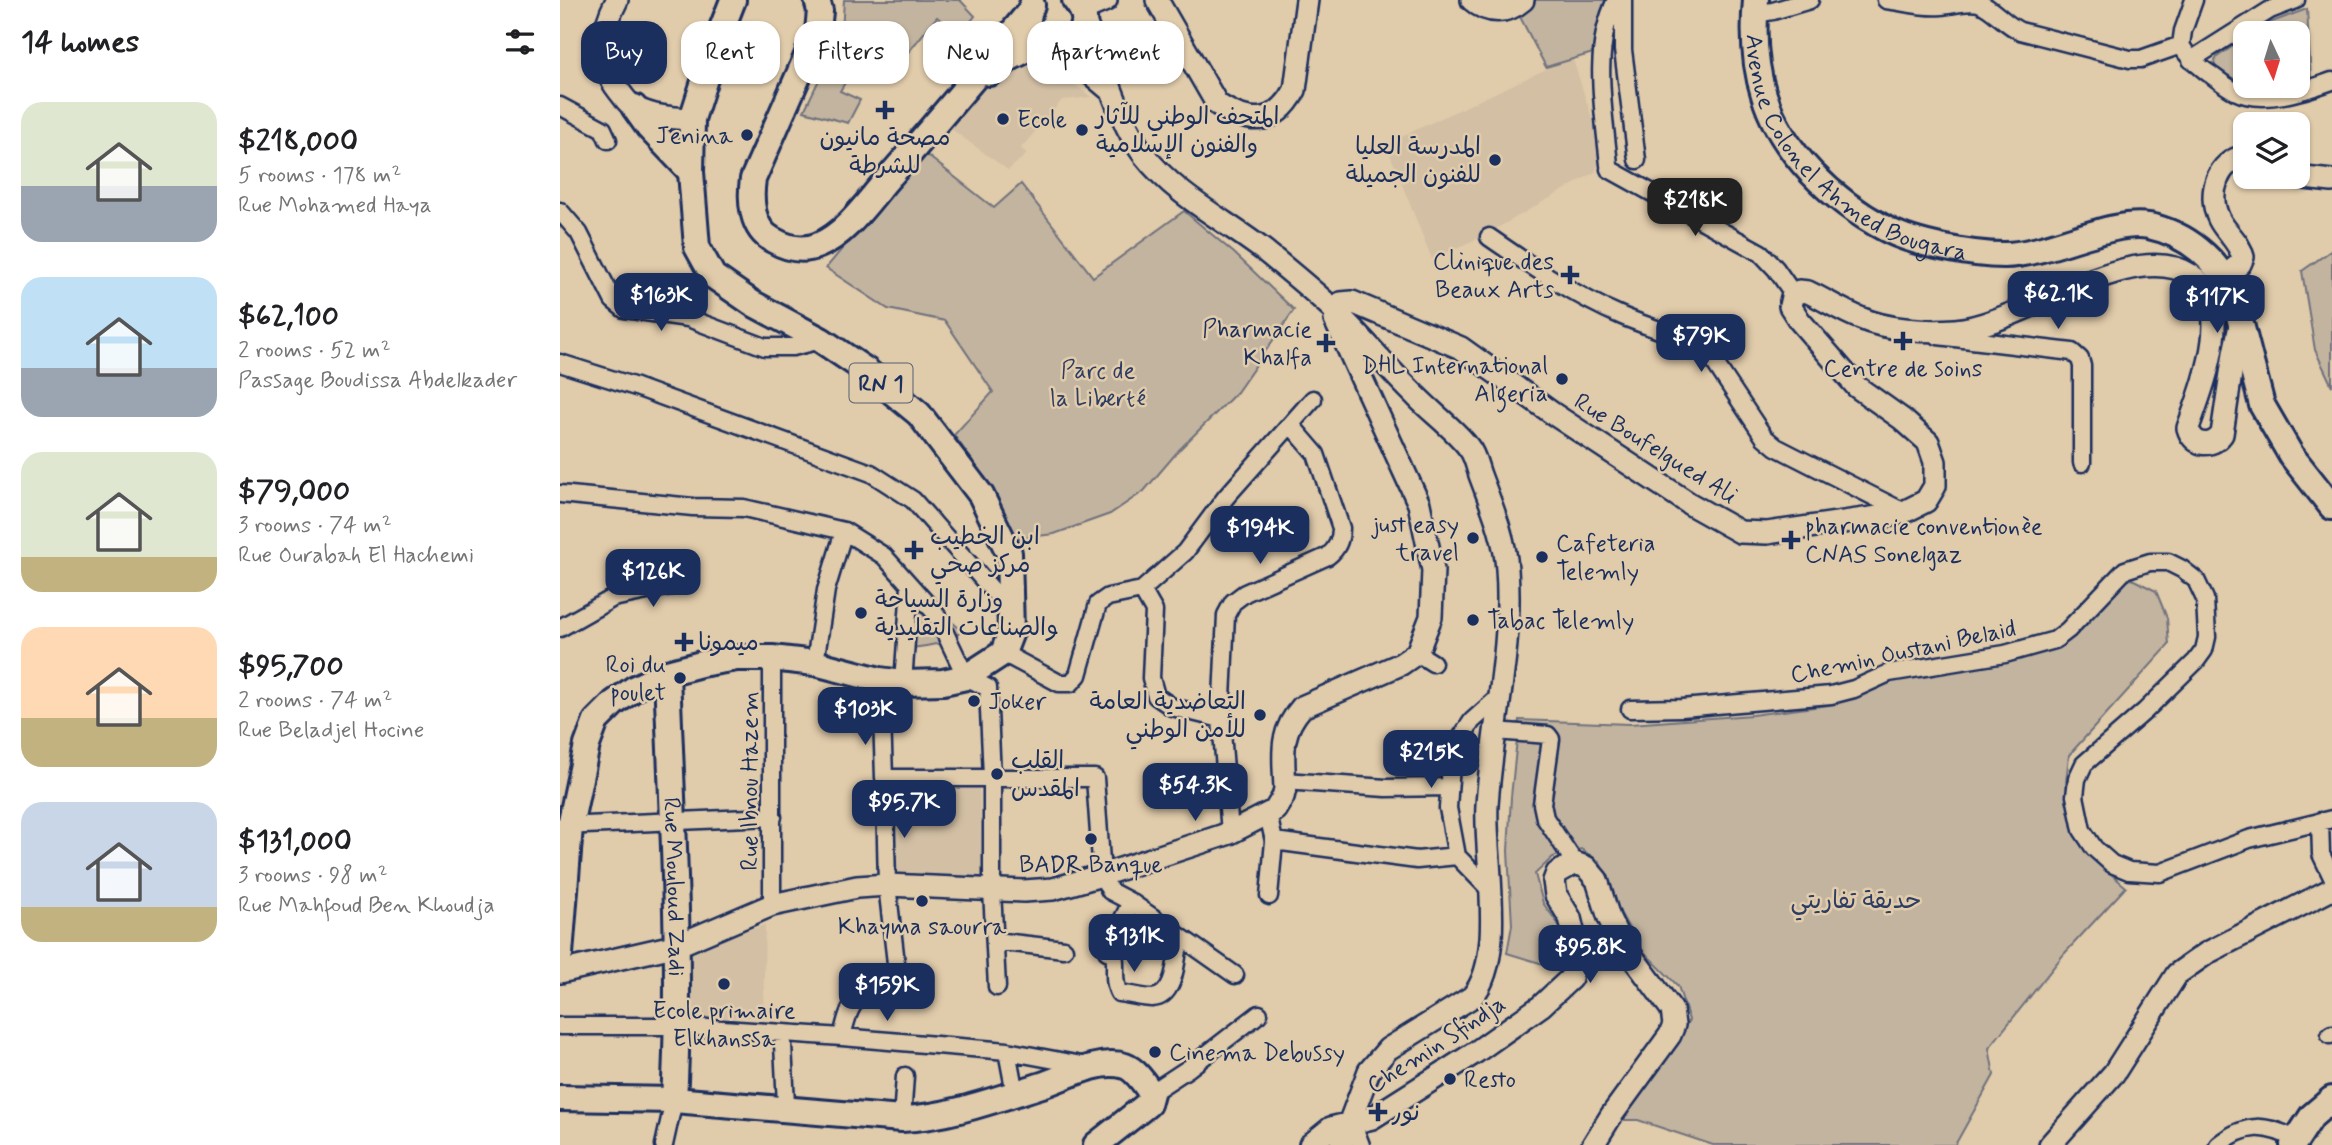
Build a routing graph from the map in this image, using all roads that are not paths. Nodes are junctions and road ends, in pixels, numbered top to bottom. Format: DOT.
graph roads {
  1 [pos="617,0"];
  2 [pos="733,0"];
  3 [pos="817,0"];
  4 [pos="1106,0"];
  5 [pos="1157,0"];
  6 [pos="1307,0"];
  7 [pos="1472,0"];
  8 [pos="1523,0"];
  9 [pos="1616,0"];
  10 [pos="1623,0"];
  11 [pos="1810,0"];
  12 [pos="1886,0"];
  13 [pos="2194,0"];
  14 [pos="2295,0"];
  15 [pos="1033,6"];
  16 [pos="1755,7"];
  17 [pos="1080,10"];
  18 [pos="2180,45"];
  19 [pos="1027,52"];
  20 [pos="2191,60"];
  21 [pos="2332,81"];
  22 [pos="1103,84"];
  23 [pos="1112,91"];
  24 [pos="964,92"];
  25 [pos="560,106"];
  26 [pos="634,107"];
  27 [pos="692,119"];
  28 [pos="608,140"];
  29 [pos="1637,160"];
  30 [pos="2233,160"];
  31 [pos="691,172"];
  32 [pos="2310,179"];
  33 [pos="2332,181"];
  34 [pos="560,211"];
  35 [pos="1489,237"];
  36 [pos="2225,276"];
  37 [pos="1794,295"];
  38 [pos="1336,312"];
  39 [pos="2242,320"];
  40 [pos="1897,327"];
  41 [pos="821,340"];
  42 [pos="560,363"];
  43 [pos="1313,400"];
  44 [pos="1291,425"];
  45 [pos="2082,463"];
  46 [pos="560,494"];
  47 [pos="2332,507"];
  48 [pos="1904,512"];
  49 [pos="844,531"];
  50 [pos="687,583"];
  51 [pos="910,586"];
  52 [pos="1142,590"];
  53 [pos="1012,611"];
  54 [pos="560,628"];
  55 [pos="1003,653"];
  56 [pos="772,658"];
  57 [pos="815,663"];
  58 [pos="667,673"];
  59 [pos="966,677"];
  60 [pos="903,683"];
  61 [pos="1499,697"];
  62 [pos="1630,709"];
  63 [pos="882,715"];
  64 [pos="1221,719"];
  65 [pos="1495,731"];
  66 [pos="992,777"];
  67 [pos="1284,781"];
  68 [pos="1449,787"];
  69 [pos="885,797"];
  70 [pos="1268,814"];
  71 [pos="773,817"];
  72 [pos="2326,820"];
  73 [pos="672,821"];
  74 [pos="565,826"];
  75 [pos="1230,833"];
  76 [pos="1274,841"];
  77 [pos="1457,856"];
  78 [pos="1575,863"];
  79 [pos="1102,875"];
  80 [pos="2332,877"];
  81 [pos="887,885"];
  82 [pos="1489,888"];
  83 [pos="992,890"];
  84 [pos="2332,890"];
  85 [pos="1269,896"];
  86 [pos="1131,902"];
  87 [pos="772,905"];
  88 [pos="560,929"];
  89 [pos="1180,937"];
  90 [pos="995,941"];
  91 [pos="678,945"];
  92 [pos="1064,949"];
  93 [pos="560,954"];
  94 [pos="560,972"];
  95 [pos="1235,975"];
  96 [pos="997,987"];
  97 [pos="1259,1014"];
  98 [pos="560,1026"];
  99 [pos="678,1026"];
  100 [pos="842,1037"];
  101 [pos="783,1044"];
  102 [pos="1007,1051"];
  103 [pos="1090,1066"];
  104 [pos="905,1076"];
  105 [pos="1015,1093"];
  106 [pos="1151,1093"];
  107 [pos="560,1098"];
  108 [pos="2332,1099"];
  109 [pos="674,1100"];
  110 [pos="783,1111"];
  111 [pos="901,1119"];
  112 [pos="1350,1125"];
  113 [pos="2295,1143"];
  114 [pos="664,1145"];
  115 [pos="1096,1145"];
  116 [pos="1310,1145"];
  117 [pos="1341,1145"];
  118 [pos="1361,1145"];
  119 [pos="1593,1145"];
  120 [pos="2050,1145"];
  121 [pos="2218,1145"];
  1 -- 26 [label="street"];
  2 -- 27 [label="main road, RN 1"];
  3 -- 24 [label="main road"];
  4 -- 17 [label="street"];
  5 -- 6 [label="street"];
  7 -- 8 [label="street"];
  9 -- 37 [label="street"];
  10 -- 29 [label="street"];
  11 -- 16 [label="street"];
  12 -- 18 [label="street"];
  13 -- 18 [label="street"];
  14 -- 20 [label="street"];
  15 -- 24 [label="main road"];
  16 -- 36 [label="main road, Avenue Colonel Ahmed Bougara"];
  17 -- 23 [label="street"];
  18 -- 20 [label="street"];
  19 -- 24 [label="main road"];
  20 -- 21 [label="street"];
  22 -- 23 [label="street"];
  23 -- 38 [label="street"];
  25 -- 28 [label="street"];
  26 -- 27 [label="street"];
  26 -- 31 [label="main road"];
  27 -- 31 [label="main road, RN 1"];
  30 -- 36 [label="street"];
  31 -- 41 [label="main road, RN 1"];
  32 -- 33 [label="street"];
  34 -- 41 [label="street"];
  35 -- 48 [label="street"];
  36 -- 39 [label="main road, Avenue Colonel Ahmed Bougara"];
  37 -- 40 [label="street"];
  37 -- 48 [label="street, Rue Boufelgued Ali"];
  38 -- 48 [label="street, Rue Boufelgued Ali"];
  38 -- 61 [label="street"];
  38 -- 67 [label="street"];
  39 -- 40 [label="street"];
  39 -- 47 [label="main road, Avenue Colonel Ahmed Bougara"];
  40 -- 45 [label="street"];
  41 -- 53 [label="main road, RN 1"];
  42 -- 53 [label="street"];
  43 -- 44 [label="street"];
  44 -- 52 [label="street"];
  44 -- 64 [label="street"];
  46 -- 49 [label="street"];
  49 -- 51 [label="street"];
  49 -- 57 [label="street"];
  50 -- 54 [label="street"];
  51 -- 59 [label="street"];
  51 -- 60 [label="street"];
  52 -- 55 [label="street"];
  52 -- 64 [label="street"];
  53 -- 55 [label="main road, RN 1"];
  55 -- 59 [label="main road"];
  56 -- 57 [label="main road"];
  56 -- 58 [label="main road"];
  56 -- 71 [label="street, Rue Ibnou Hazem"];
  57 -- 60 [label="main road"];
  58 -- 73 [label="main road, Rue Mouloud Zadi"];
  58 -- 74 [label="main road"];
  59 -- 60 [label="main road"];
  59 -- 66 [label="street"];
  61 -- 65 [label="street"];
  61 -- 68 [label="street"];
  62 -- 72 [label="street, Chemin Oustani Belaid"];
  63 -- 66 [label="street"];
  64 -- 75 [label="street"];
  65 -- 78 [label="street"];
  65 -- 82 [label="street"];
  66 -- 79 [label="street"];
  66 -- 83 [label="street"];
  67 -- 68 [label="street"];
  67 -- 70 [label="street"];
  68 -- 77 [label="street"];
  69 -- 81 [label="street"];
  70 -- 75 [label="street"];
  70 -- 76 [label="street"];
  71 -- 73 [label="street"];
  71 -- 87 [label="street, Rue Ibnou Hazem"];
  72 -- 80 [label="street"];
  73 -- 74 [label="street"];
  73 -- 91 [label="main road, Rue Mouloud Zadi"];
  74 -- 88 [label="main road"];
  75 -- 79 [label="street"];
  76 -- 77 [label="street"];
  76 -- 85 [label="street"];
  77 -- 82 [label="street"];
  78 -- 112 [label="street, Chemin Sfindja"];
  78 -- 119 [label="street"];
  79 -- 83 [label="street"];
  79 -- 86 [label="street"];
  81 -- 83 [label="street"];
  81 -- 87 [label="street"];
  81 -- 100 [label="street"];
  82 -- 112 [label="street"];
  83 -- 90 [label="street"];
  84 -- 120 [label="street"];
  86 -- 89 [label="street"];
  86 -- 89 [label="street"];
  87 -- 91 [label="street"];
  88 -- 93 [label="main road"];
  89 -- 95 [label="street"];
  90 -- 92 [label="street"];
  90 -- 96 [label="street"];
  91 -- 94 [label="street"];
  91 -- 99 [label="main road, Rue Mouloud Zadi"];
  97 -- 106 [label="street"];
  98 -- 99 [label="street"];
  99 -- 100 [label="street"];
  99 -- 109 [label="main road, Rue Mouloud Zadi"];
  100 -- 102 [label="street"];
  101 -- 110 [label="street"];
  102 -- 103 [label="street"];
  102 -- 105 [label="street"];
  103 -- 105 [label="main road"];
  103 -- 106 [label="main road"];
  104 -- 111 [label="street"];
  105 -- 111 [label="main road"];
  106 -- 115 [label="main road"];
  107 -- 109 [label="main road"];
  108 -- 113 [label="main road"];
  109 -- 110 [label="main road"];
  109 -- 114 [label="street"];
  110 -- 111 [label="main road"];
  112 -- 116 [label="street"];
  112 -- 117 [label="street"];
  112 -- 118 [label="street"];
  113 -- 121 [label="street"];
}
